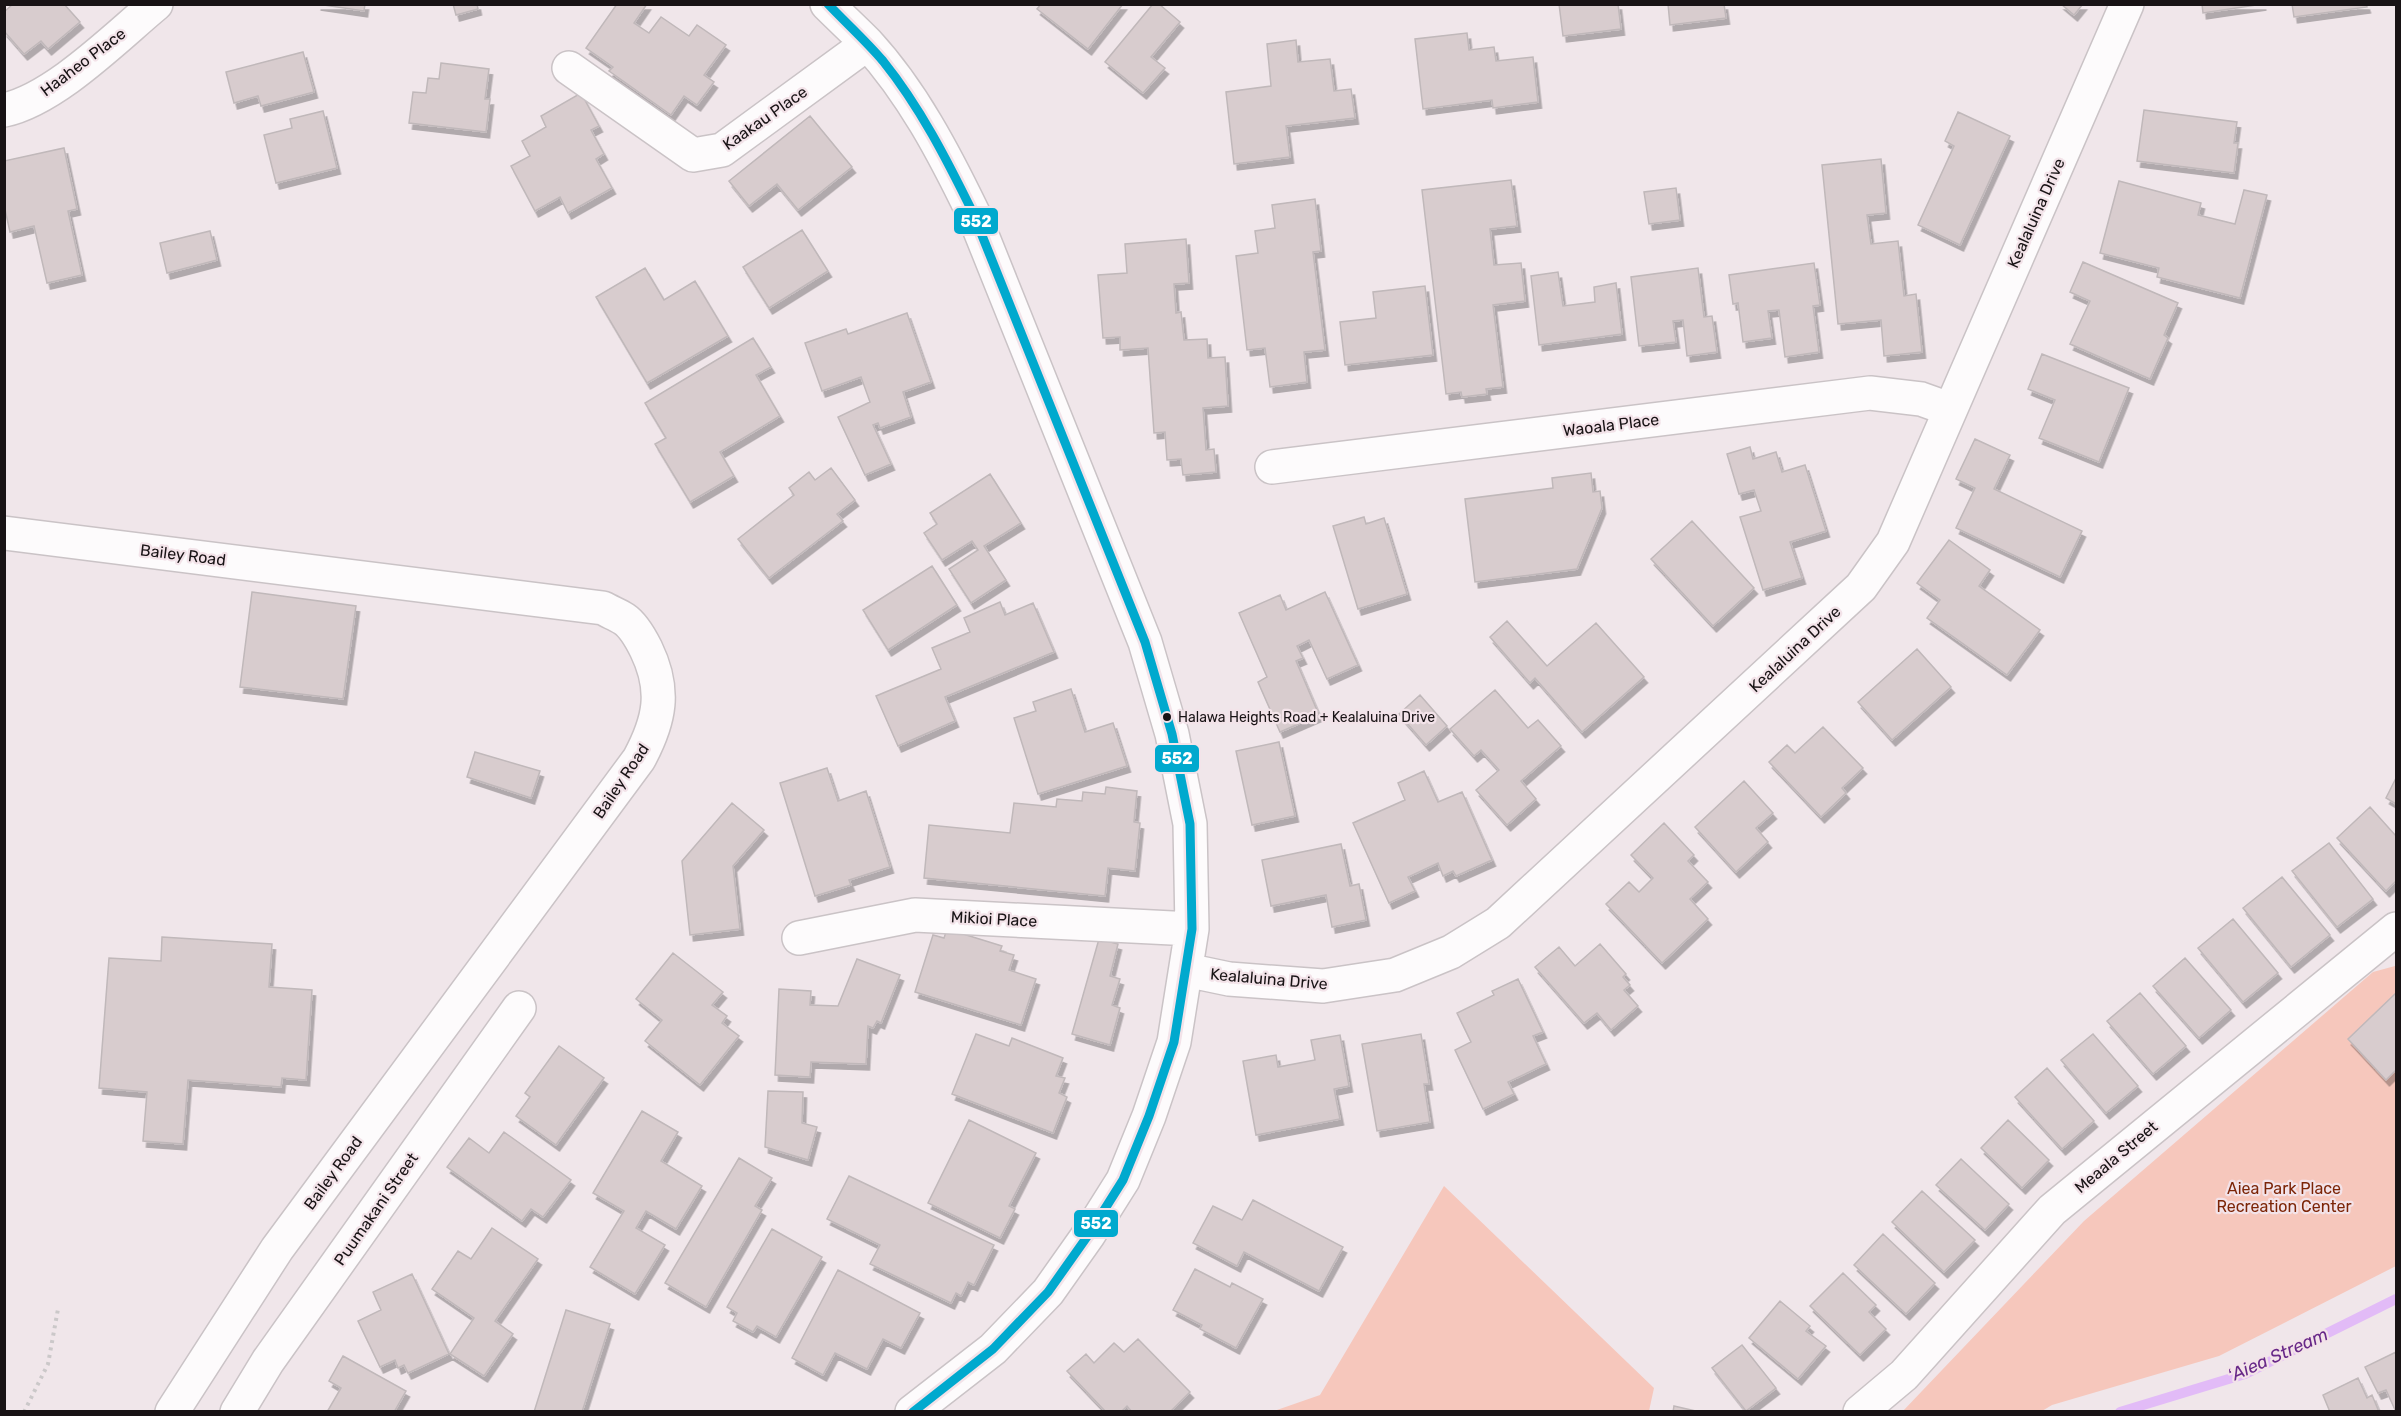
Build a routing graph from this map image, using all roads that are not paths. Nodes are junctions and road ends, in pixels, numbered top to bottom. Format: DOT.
graph roads {
  1 [pos="156,4"];
  2 [pos="827,4"];
  3 [pos="2127,4"];
  4 [pos="867,44"];
  5 [pos="569,68"];
  6 [pos="4,110"];
  7 [pos="1949,409"];
  8 [pos="1272,467"];
  9 [pos="4,533"];
  10 [pos="1192,929"];
  11 [pos="2397,929"];
  12 [pos="799,938"];
  13 [pos="1186,970"];
  14 [pos="519,1008"];
  15 [pos="172,1412"];
  16 [pos="237,1412"];
  17 [pos="912,1412"];
  18 [pos="1860,1412"];
  1 -- 6 [label="street, Haaheo Place"];
  2 -- 4 [label="street"];
  3 -- 7 [label="street, Kealaluina Drive"];
  4 -- 5 [label="street, Kaakau Place"];
  4 -- 10 [label="street"];
  7 -- 8 [label="street, Waoala Place"];
  7 -- 13 [label="street, Kealaluina Drive"];
  9 -- 15 [label="street, Bailey Road"];
  10 -- 12 [label="street, Mikioi Place"];
  10 -- 13 [label="street"];
  11 -- 18 [label="street, Meaala Street"];
  13 -- 17 [label="street"];
  14 -- 16 [label="street, Puumakani Street"];
}
